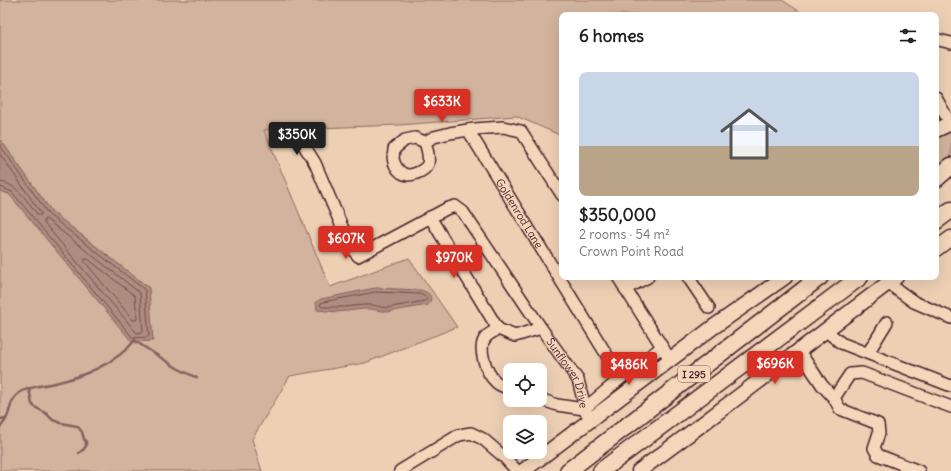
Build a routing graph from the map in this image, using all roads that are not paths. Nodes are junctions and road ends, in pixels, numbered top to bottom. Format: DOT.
graph roads {
  1 [pos="939,40"];
  2 [pos="951,43"];
  3 [pos="939,103"];
  4 [pos="950,123"];
  5 [pos="939,128"];
  6 [pos="468,130"];
  7 [pos="298,136"];
  8 [pos="425,142"];
  9 [pos="951,166"];
  10 [pos="939,176"];
  11 [pos="951,179"];
  12 [pos="939,188"];
  13 [pos="559,190"];
  14 [pos="951,210"];
  15 [pos="430,217"];
  16 [pos="939,219"];
  17 [pos="951,238"];
  18 [pos="939,247"];
  19 [pos="558,268"];
  20 [pos="565,280"];
  21 [pos="620,280"];
  22 [pos="642,280"];
  23 [pos="690,280"];
  24 [pos="765,280"];
  25 [pos="781,280"];
  26 [pos="816,280"];
  27 [pos="856,280"];
  28 [pos="892,280"];
  29 [pos="625,289"];
  30 [pos="709,308"];
  31 [pos="728,317"];
  32 [pos="951,318"];
  33 [pos="887,322"];
  34 [pos="541,328"];
  35 [pos="498,329"];
  36 [pos="825,330"];
  37 [pos="662,347"];
  38 [pos="799,351"];
  39 [pos="868,353"];
  40 [pos="671,360"];
  41 [pos="621,378"];
  42 [pos="503,386"];
  43 [pos="951,386"];
  44 [pos="834,398"];
  45 [pos="547,401"];
  46 [pos="951,407"];
  47 [pos="588,414"];
  48 [pos="408,469"];
  49 [pos="516,471"];
  50 [pos="523,471"];
  51 [pos="568,471"];
  52 [pos="601,471"];
  53 [pos="639,471"];
  54 [pos="918,471"];
  1 -- 2 [label="street"];
  3 -- 4 [label="street"];
  4 -- 5 [label="main road"];
  6 -- 8 [label="street"];
  6 -- 13 [label="street"];
  6 -- 19 [label="street, Goldenrod Lane"];
  7 -- 15 [label="street, Sunflower Drive"];
  9 -- 10 [label="highway"];
  11 -- 12 [label="highway"];
  14 -- 16 [label="highway"];
  15 -- 34 [label="street, Sunflower Drive"];
  15 -- 35 [label="street"];
  17 -- 18 [label="main road"];
  20 -- 41 [label="street, Goldenrod Lane"];
  21 -- 29 [label="street"];
  22 -- 29 [label="street"];
  23 -- 30 [label="street"];
  24 -- 31 [label="main road"];
  25 -- 31 [label="main road"];
  26 -- 51 [label="highway, I 295"];
  27 -- 52 [label="highway, I 295"];
  28 -- 32 [label="street"];
  28 -- 36 [label="main road"];
  29 -- 37 [label="street"];
  31 -- 40 [label="main road"];
  33 -- 39 [label="street"];
  34 -- 35 [label="street, Sunflower Drive"];
  34 -- 47 [label="street, Sunflower Drive"];
  35 -- 42 [label="street"];
  36 -- 38 [label="main road"];
  36 -- 39 [label="street"];
  37 -- 40 [label="street"];
  37 -- 41 [label="street"];
  38 -- 44 [label="street"];
  38 -- 53 [label="main road"];
  39 -- 43 [label="street"];
  40 -- 47 [label="main road"];
  41 -- 47 [label="street"];
  44 -- 46 [label="street"];
  44 -- 54 [label="street"];
  45 -- 47 [label="street"];
  47 -- 50 [label="main road"];
  48 -- 49 [label="street"];
}
